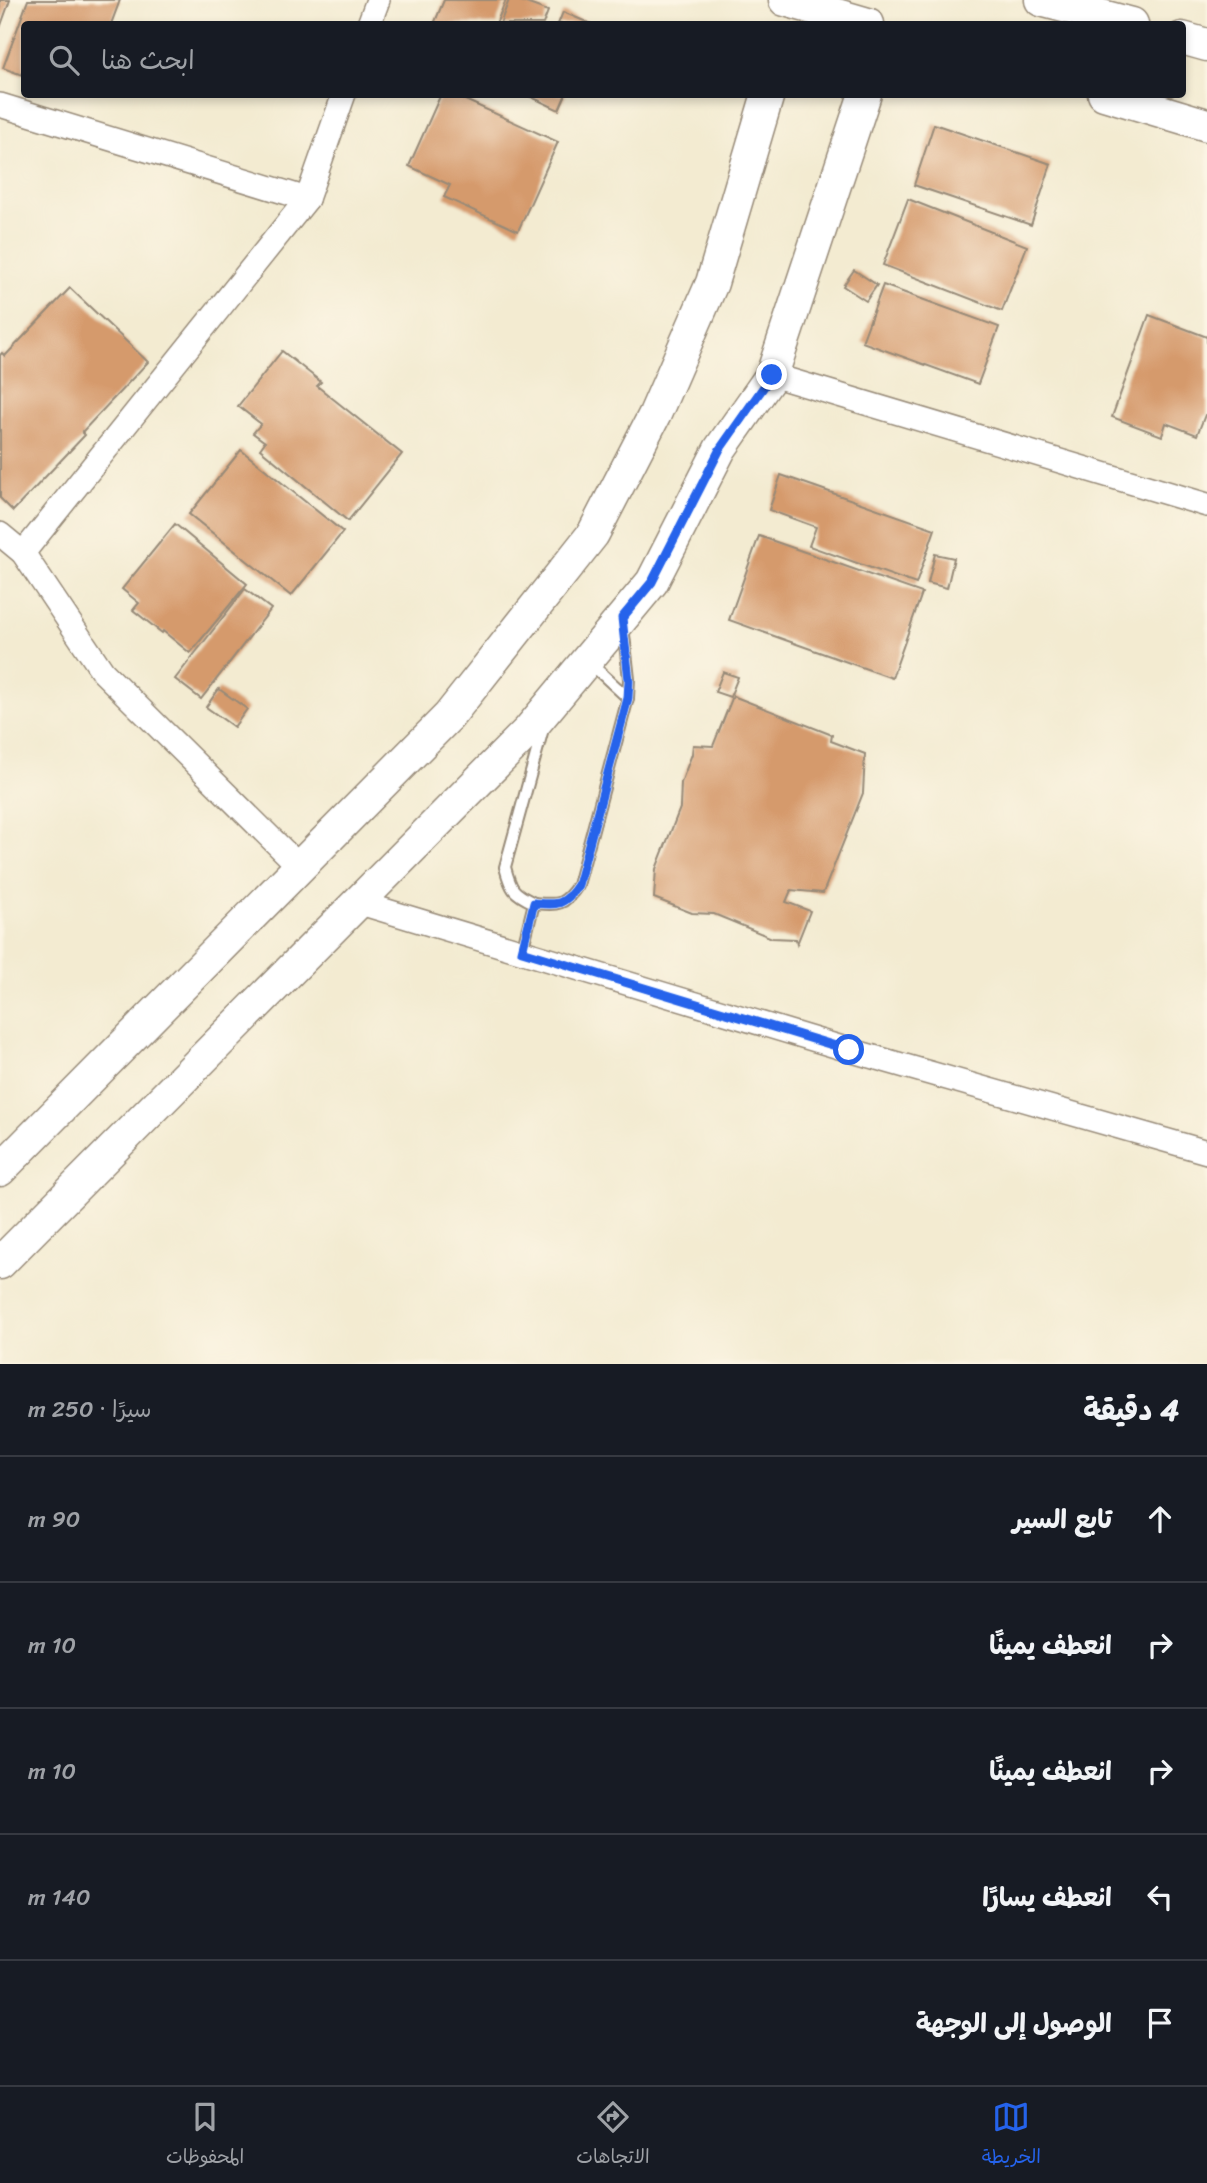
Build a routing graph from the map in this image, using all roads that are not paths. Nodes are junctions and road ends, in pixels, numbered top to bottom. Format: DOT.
graph roads {
  1 [pos="378,0"];
  2 [pos="1041,0"];
  3 [pos="789,9"];
  4 [pos="370,21"];
  5 [pos="852,21"];
  6 [pos="1121,21"];
  7 [pos="1186,39"];
  8 [pos="1207,45"];
  9 [pos="343,98"];
  10 [pos="767,98"];
  11 [pos="864,98"];
  12 [pos="1117,98"];
  13 [pos="0,105"];
  14 [pos="1207,125"];
  15 [pos="307,199"];
  16 [pos="772,375"];
  17 [pos="1207,505"];
  18 [pos="0,534"];
  19 [pos="23,553"];
  20 [pos="622,618"];
  21 [pos="587,660"];
  22 [pos="628,698"];
  23 [pos="549,707"];
  24 [pos="301,868"];
  25 [pos="356,902"];
  26 [pos="534,903"];
  27 [pos="522,951"];
  28 [pos="1207,1152"];
  29 [pos="5,1156"];
  30 [pos="0,1262"];
  1 -- 4 [label="street"];
  2 -- 6 [label="street"];
  3 -- 5 [label="street"];
  7 -- 8 [label="street"];
  9 -- 15 [label="street"];
  10 -- 24 [label="street"];
  11 -- 16 [label="street"];
  12 -- 14 [label="street"];
  13 -- 15 [label="street"];
  15 -- 19 [label="street"];
  16 -- 17 [label="street"];
  16 -- 20 [label="street"];
  18 -- 19 [label="street"];
  19 -- 24 [label="street"];
  20 -- 21 [label="street"];
  20 -- 22 [label="lane"];
  21 -- 22 [label="lane"];
  21 -- 23 [label="street"];
  22 -- 26 [label="lane"];
  23 -- 25 [label="street"];
  23 -- 26 [label="lane"];
  24 -- 29 [label="street"];
  25 -- 27 [label="street"];
  25 -- 30 [label="street"];
  26 -- 27 [label="lane"];
  27 -- 28 [label="street"];
}
